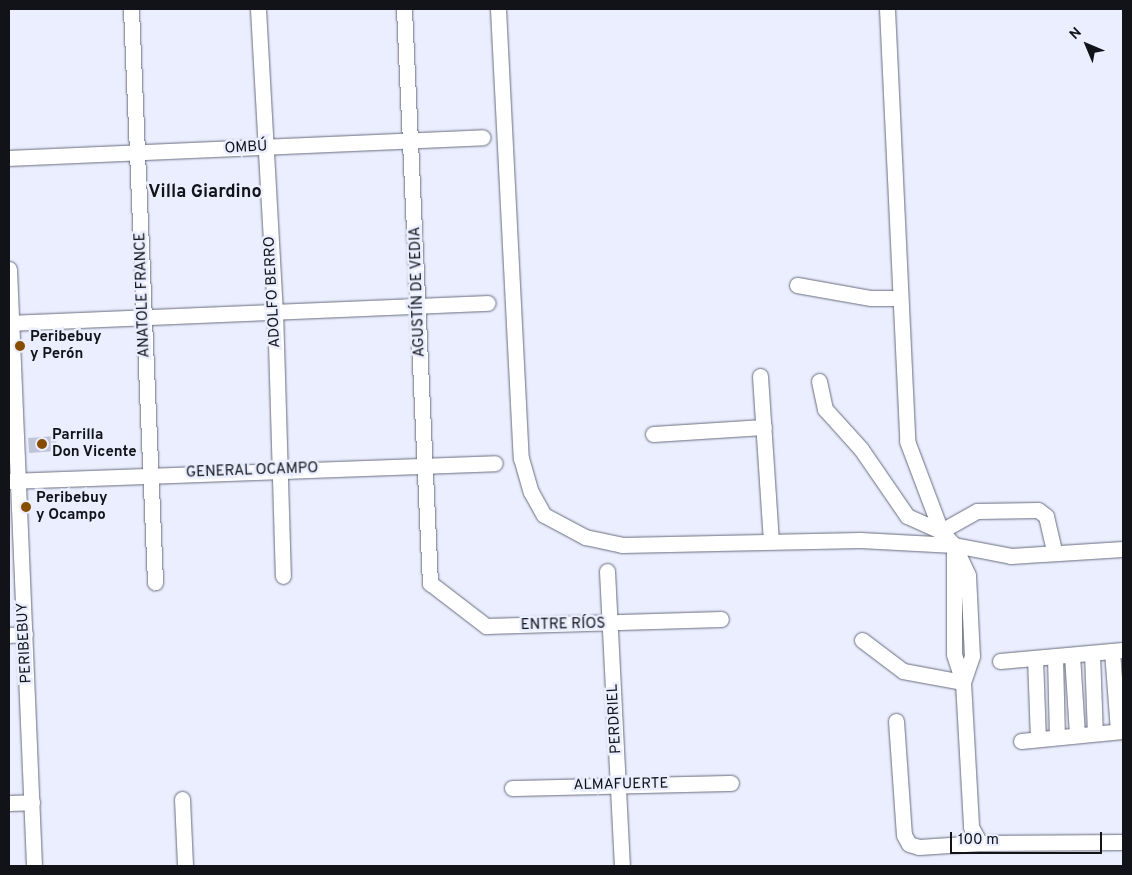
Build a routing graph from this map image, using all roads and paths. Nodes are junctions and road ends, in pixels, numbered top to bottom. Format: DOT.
graph roads {
  1 [pos="131,9"];
  2 [pos="258,9"];
  3 [pos="404,9"];
  4 [pos="498,9"];
  5 [pos="887,9"];
  6 [pos="483,137"];
  7 [pos="412,141"];
  8 [pos="265,147"];
  9 [pos="138,153"];
  10 [pos="9,158"];
  11 [pos="9,269"];
  12 [pos="797,285"];
  13 [pos="900,298"];
  14 [pos="488,303"];
  15 [pos="419,306"];
  16 [pos="275,310"];
  17 [pos="143,315"];
  18 [pos="10,323"];
  19 [pos="760,376"];
  20 [pos="819,382"];
  21 [pos="764,427"];
  22 [pos="653,434"];
  23 [pos="496,463"];
  24 [pos="425,466"];
  25 [pos="281,470"];
  26 [pos="150,475"];
  27 [pos="12,481"];
  28 [pos="940,531"];
  29 [pos="771,540"];
  30 [pos="954,544"];
  31 [pos="1123,549"];
  32 [pos="1054,552"];
  33 [pos="607,571"];
  34 [pos="426,575"];
  35 [pos="283,576"];
  36 [pos="154,582"];
  37 [pos="721,619"];
  38 [pos="610,624"];
  39 [pos="25,634"];
  40 [pos="9,635"];
  41 [pos="862,640"];
  42 [pos="1118,650"];
  43 [pos="1092,653"];
  44 [pos="1072,655"];
  45 [pos="1054,657"];
  46 [pos="1034,658"];
  47 [pos="1000,661"];
  48 [pos="963,682"];
  49 [pos="896,721"];
  50 [pos="1121,731"];
  51 [pos="1095,733"];
  52 [pos="1077,735"];
  53 [pos="1057,737"];
  54 [pos="1038,739"];
  55 [pos="1021,741"];
  56 [pos="731,783"];
  57 [pos="618,785"];
  58 [pos="512,788"];
  59 [pos="182,799"];
  60 [pos="32,802"];
  61 [pos="9,803"];
  62 [pos="1123,842"];
  63 [pos="980,843"];
  64 [pos="34,866"];
  65 [pos="185,866"];
  66 [pos="622,866"];
  1 -- 9 [label="street, ANATOLE FRANCE"];
  2 -- 8 [label="street, ADOLFO BERRO"];
  3 -- 7 [label="street, AGUSTÍN DE VEDIA"];
  4 -- 29 [label="street"];
  5 -- 13 [label="street"];
  6 -- 7 [label="street, OMBÚ"];
  7 -- 8 [label="street, OMBÚ"];
  7 -- 15 [label="street, AGUSTÍN DE VEDIA"];
  8 -- 9 [label="street, OMBÚ"];
  8 -- 16 [label="street, ADOLFO BERRO"];
  9 -- 10 [label="street, OMBÚ"];
  9 -- 17 [label="street, ANATOLE FRANCE"];
  11 -- 18 [label="street, PERIBEBUY"];
  12 -- 13 [label="street"];
  13 -- 28 [label="street"];
  14 -- 15 [label="street"];
  15 -- 16 [label="street"];
  15 -- 24 [label="street, AGUSTÍN DE VEDIA"];
  16 -- 17 [label="street"];
  16 -- 25 [label="street, ADOLFO BERRO"];
  17 -- 18 [label="street"];
  17 -- 26 [label="street, ANATOLE FRANCE"];
  18 -- 27 [label="street, PERIBEBUY"];
  19 -- 21 [label="street"];
  20 -- 28 [label="street"];
  21 -- 22 [label="street"];
  21 -- 29 [label="street"];
  23 -- 24 [label="street, GENERAL OCAMPO"];
  24 -- 25 [label="street, GENERAL OCAMPO"];
  24 -- 34 [label="street, AGUSTÍN DE VEDIA"];
  25 -- 26 [label="street, GENERAL OCAMPO"];
  25 -- 35 [label="street, ADOLFO BERRO"];
  26 -- 27 [label="street, GENERAL OCAMPO"];
  26 -- 36 [label="street, ANATOLE FRANCE"];
  27 -- 39 [label="street, PERIBEBUY"];
  28 -- 30 [label="street"];
  28 -- 32 [label="street"];
  29 -- 30 [label="street"];
  30 -- 32 [label="street"];
  30 -- 48 [label="street"];
  31 -- 32 [label="street"];
  33 -- 38 [label="street, PERDRIEL"];
  34 -- 38 [label="street, ENTRE RÍOS"];
  37 -- 38 [label="street, ENTRE RÍOS"];
  38 -- 57 [label="street, PERDRIEL"];
  39 -- 40 [label="street"];
  39 -- 60 [label="street, PERIBEBUY"];
  41 -- 48 [label="street"];
  42 -- 43 [label="street"];
  42 -- 50 [label="street"];
  43 -- 44 [label="street"];
  43 -- 51 [label="street"];
  44 -- 45 [label="street"];
  44 -- 52 [label="street"];
  45 -- 46 [label="street"];
  45 -- 53 [label="street"];
  46 -- 47 [label="street"];
  46 -- 54 [label="street"];
  48 -- 63 [label="street"];
  49 -- 63 [label="street"];
  50 -- 51 [label="street"];
  51 -- 52 [label="street"];
  52 -- 53 [label="street"];
  53 -- 54 [label="street"];
  54 -- 55 [label="street"];
  56 -- 57 [label="street, ALMAFUERTE"];
  57 -- 58 [label="street, ALMAFUERTE"];
  57 -- 66 [label="street, PERDRIEL"];
  59 -- 65 [label="street"];
  60 -- 61 [label="street"];
  60 -- 64 [label="street, PERIBEBUY"];
  62 -- 63 [label="street"];
}
